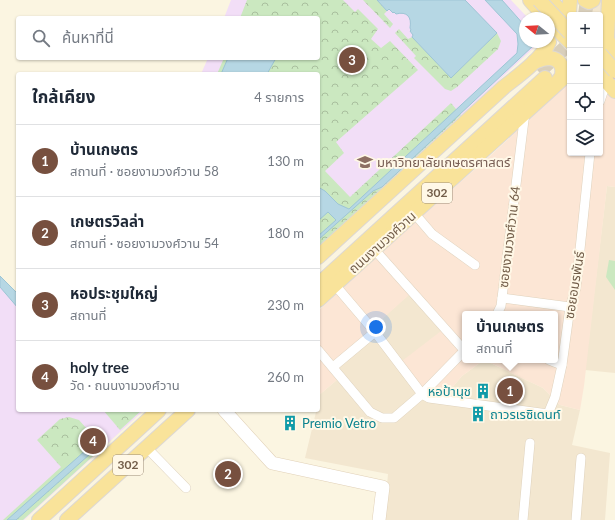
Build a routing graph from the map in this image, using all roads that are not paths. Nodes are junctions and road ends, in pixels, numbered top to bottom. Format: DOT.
graph roads {
  1 [pos="530,0"];
  2 [pos="539,0"];
  3 [pos="550,0"];
  4 [pos="585,0"];
  5 [pos="593,0"];
  6 [pos="609,0"];
  7 [pos="569,10"];
  8 [pos="540,12"];
  9 [pos="604,16"];
  10 [pos="555,24"];
  11 [pos="567,27"];
  12 [pos="555,28"];
  13 [pos="567,30"];
  14 [pos="603,30"];
  15 [pos="567,39"];
  16 [pos="555,45"];
  17 [pos="567,46"];
  18 [pos="547,48"];
  19 [pos="602,48"];
  20 [pos="603,59"];
  21 [pos="567,72"];
  22 [pos="611,72"];
  23 [pos="543,74"];
  24 [pos="615,91"];
  25 [pos="603,92"];
  26 [pos="525,112"];
  27 [pos="590,156"];
  28 [pos="414,213"];
  29 [pos="374,249"];
  30 [pos="320,255"];
  31 [pos="475,265"];
  32 [pos="320,270"];
  33 [pos="320,283"];
  34 [pos="335,285"];
  35 [pos="320,298"];
  36 [pos="502,298"];
  37 [pos="570,307"];
  38 [pos="498,311"];
  39 [pos="375,332"];
  40 [pos="462,347"];
  41 [pos="320,352"];
  42 [pos="462,353"];
  43 [pos="557,363"];
  44 [pos="562,365"];
  45 [pos="333,367"];
  46 [pos="422,394"];
  47 [pos="157,412"];
  48 [pos="186,412"];
  49 [pos="226,412"];
  50 [pos="530,443"];
  51 [pos="148,448"];
  52 [pos="581,458"];
  53 [pos="186,488"];
  54 [pos="39,520"];
  55 [pos="67,520"];
  56 [pos="379,520"];
  57 [pos="523,520"];
  58 [pos="576,520"];
  1 -- 8 [label="main road"];
  2 -- 13 [label="main road, bridge"];
  3 -- 7 [label="main road"];
  4 -- 5 [label="main road"];
  6 -- 9 [label="main road"];
  9 -- 14 [label="main road"];
  9 -- 22 [label="main road"];
  10 -- 11 [label="main road"];
  12 -- 15 [label="main road"];
  16 -- 17 [label="main road"];
  18 -- 23 [label="main road, ถนนงามวงศ์วาน / 302"];
  19 -- 22 [label="main road"];
  20 -- 22 [label="main road, bridge"];
  21 -- 23 [label="main road, ถนนงามวงศ์วาน / 302"];
  22 -- 24 [label="main road"];
  22 -- 25 [label="street"];
  23 -- 26 [label="main road, ถนนงามวงศ์วาน / 302"];
  23 -- 30 [label="main road, ถนนงามวงศ์วาน / 302"];
  23 -- 32 [label="main road, ถนนงามวงศ์วาน / 302"];
  23 -- 33 [label="main road, ถนนงามวงศ์วาน / 302"];
  26 -- 28 [label="main road, ถนนงามวงศ์วาน / 302"];
  26 -- 36 [label="street, ซอยงามวงศ์วาน 64"];
  27 -- 37 [label="street, ซอยอมรพันธ์"];
  28 -- 29 [label="main road, ถนนงามวงศ์วาน / 302"];
  28 -- 31 [label="street"];
  29 -- 34 [label="main road, ถนนงามวงศ์วาน / 302"];
  29 -- 40 [label="street"];
  34 -- 35 [label="main road, ถนนงามวงศ์วาน / 302"];
  34 -- 39 [label="street"];
  36 -- 37 [label="street"];
  36 -- 38 [label="street, ซอยงามวงศ์วาน 64"];
  37 -- 44 [label="street, ซอยอมรพันธ์"];
  39 -- 45 [label="street"];
  39 -- 46 [label="street"];
  41 -- 45 [label="street"];
  42 -- 46 [label="street"];
  43 -- 44 [label="street"];
  44 -- 46 [label="street, ซอยอมรพันธ์"];
  45 -- 46 [label="street"];
  47 -- 54 [label="main road, 302"];
  48 -- 51 [label="main road, 302"];
  49 -- 56 [label="street"];
  50 -- 57 [label="street"];
  51 -- 53 [label="street"];
  51 -- 55 [label="main road, 302"];
  52 -- 58 [label="street"];
}
